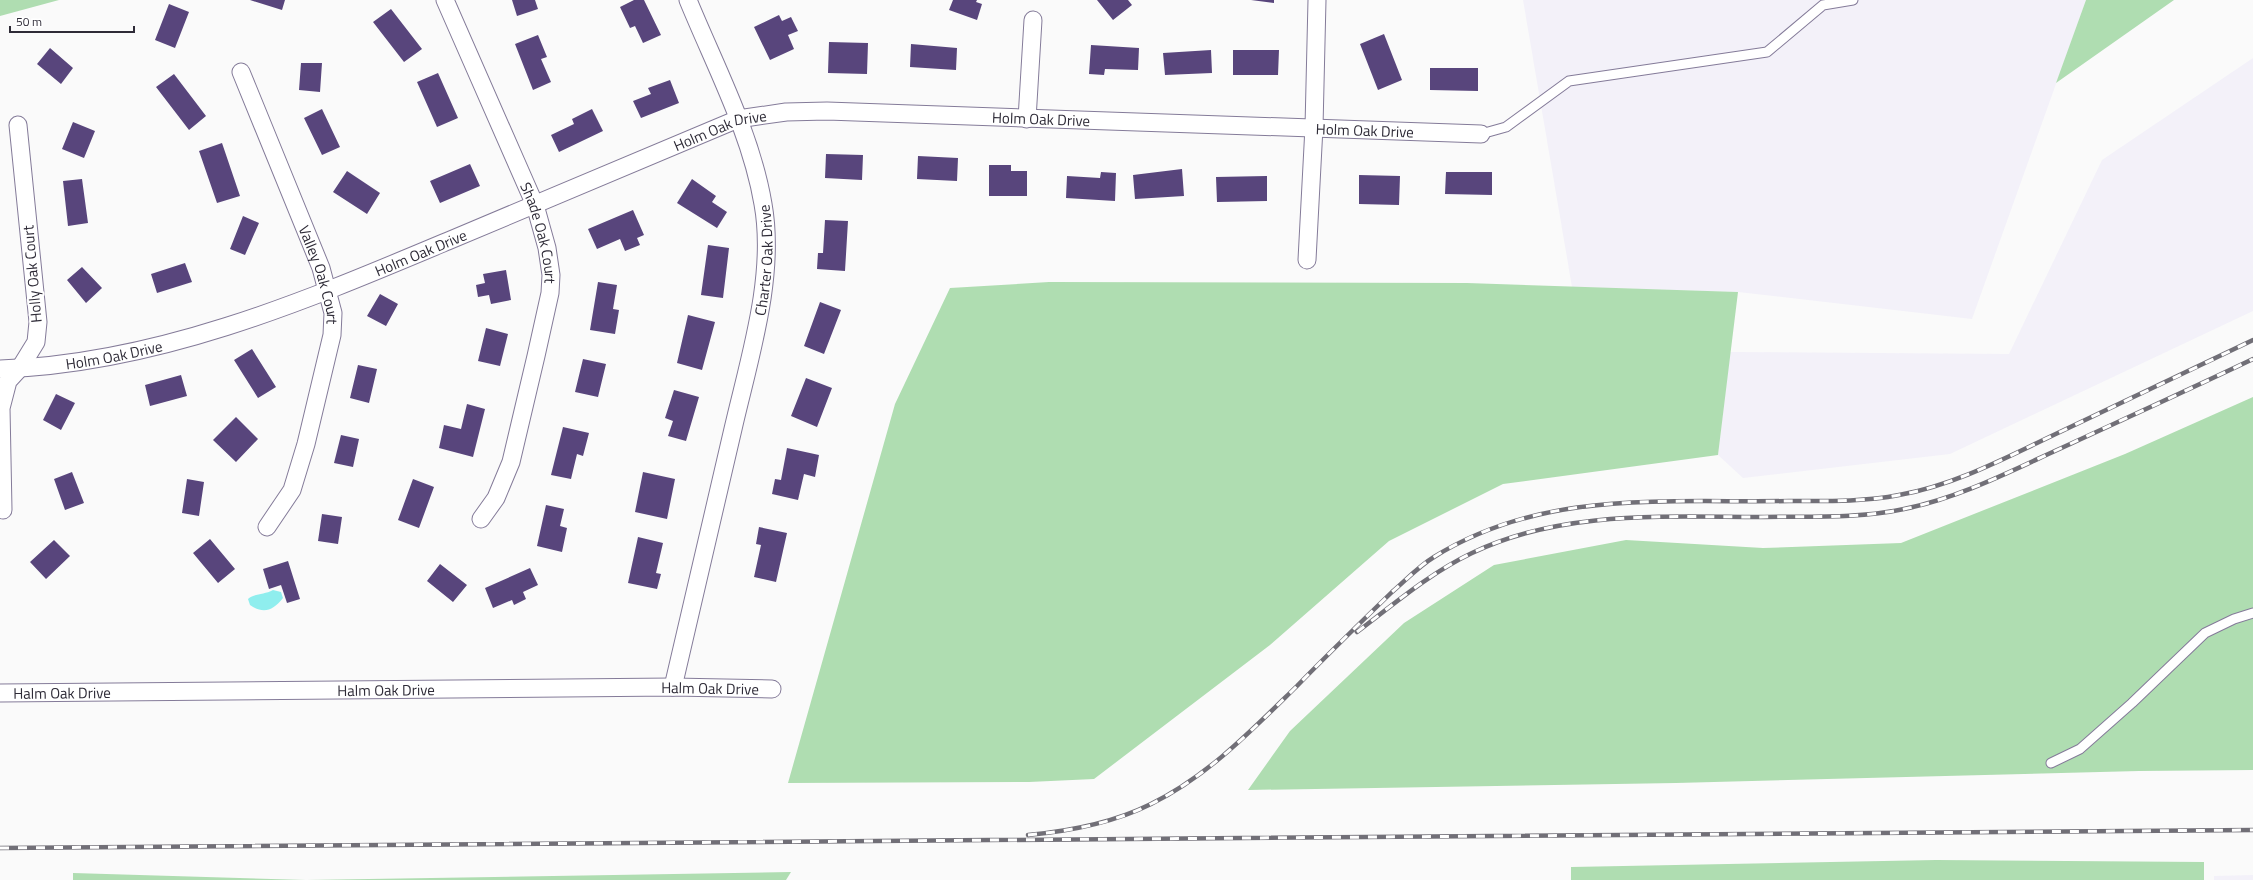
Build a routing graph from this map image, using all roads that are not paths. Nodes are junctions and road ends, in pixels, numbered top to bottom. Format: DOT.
graph roads {
  1 [pos="445,0"];
  2 [pos="688,0"];
  3 [pos="1318,0"];
  4 [pos="1853,0"];
  5 [pos="1033,20"];
  6 [pos="241,72"];
  7 [pos="738,119"];
  8 [pos="1027,119"];
  9 [pos="18,125"];
  10 [pos="1314,127"];
  11 [pos="1481,134"];
  12 [pos="535,205"];
  13 [pos="1307,260"];
  14 [pos="327,292"];
  15 [pos="20,368"];
  16 [pos="0,369"];
  17 [pos="3,510"];
  18 [pos="481,519"];
  19 [pos="267,527"];
  20 [pos="2253,612"];
  21 [pos="673,687"];
  22 [pos="772,689"];
  23 [pos="0,693"];
  24 [pos="2051,763"];
  1 -- 12 [label="street, Shade Oak Court"];
  2 -- 7 [label="street, Charter Oak Drive"];
  3 -- 10 [label="street"];
  4 -- 11 [label="lane"];
  5 -- 8 [label="street"];
  6 -- 14 [label="street, Valley Oak Court"];
  7 -- 8 [label="street, Holm Oak Drive"];
  7 -- 12 [label="street, Holm Oak Drive"];
  7 -- 21 [label="street, Charter Oak Drive"];
  8 -- 10 [label="street, Holm Oak Drive"];
  9 -- 15 [label="street, Holly Oak Court"];
  10 -- 11 [label="street, Holm Oak Drive"];
  10 -- 13 [label="street"];
  12 -- 14 [label="street, Holm Oak Drive"];
  12 -- 18 [label="street, Shade Oak Court"];
  14 -- 15 [label="street, Holm Oak Drive"];
  14 -- 19 [label="street, Valley Oak Court"];
  15 -- 16 [label="street, Holm Oak Drive"];
  15 -- 17 [label="street, Holly Oak Court"];
  20 -- 24 [label="lane"];
  21 -- 22 [label="street, Halm Oak Drive"];
  21 -- 23 [label="street, Halm Oak Drive"];
}
